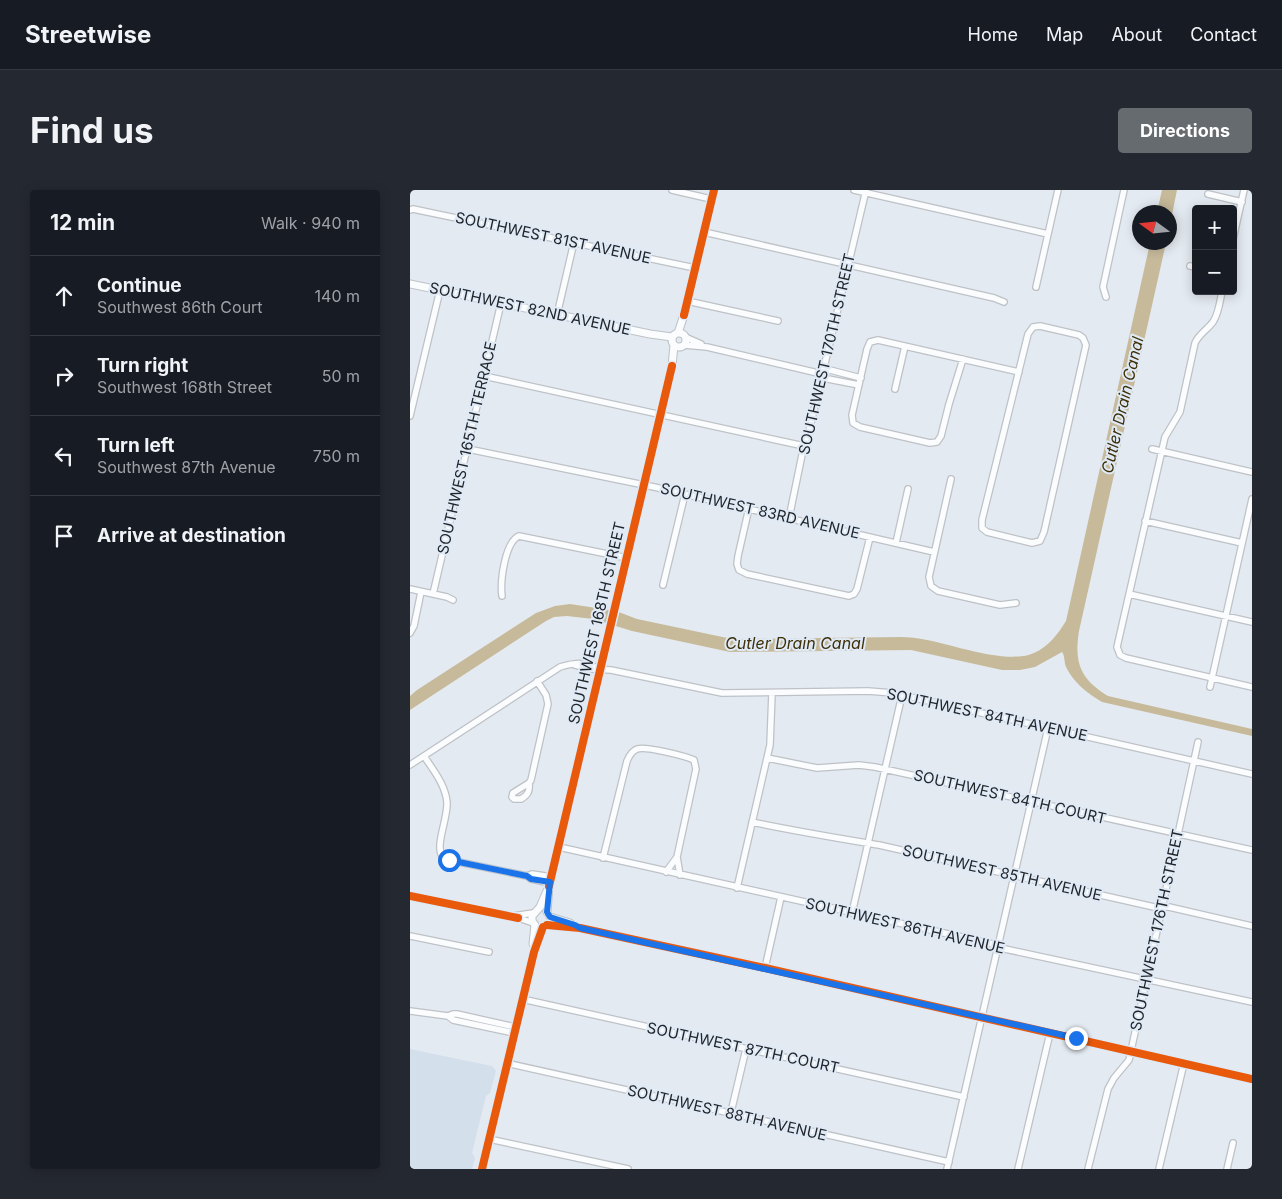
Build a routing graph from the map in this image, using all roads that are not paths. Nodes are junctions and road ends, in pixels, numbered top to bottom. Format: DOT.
graph roads {
  1 [pos="672,190"];
  2 [pos="714,190"];
  3 [pos="854,190"];
  4 [pos="1058,190"];
  5 [pos="1124,190"];
  6 [pos="1244,190"];
  7 [pos="866,191"];
  8 [pos="1208,194"];
  9 [pos="712,199"];
  10 [pos="1242,202"];
  11 [pos="410,210"];
  12 [pos="1237,223"];
  13 [pos="704,232"];
  14 [pos="1048,234"];
  15 [pos="574,242"];
  16 [pos="848,265"];
  17 [pos="695,268"];
  18 [pos="410,284"];
  19 [pos="1036,287"];
  20 [pos="440,290"];
  21 [pos="1221,295"];
  22 [pos="1106,297"];
  23 [pos="687,300"];
  24 [pos="1004,302"];
  25 [pos="501,303"];
  26 [pos="557,315"];
  27 [pos="778,321"];
  28 [pos="678,340"];
  29 [pos="905,346"];
  30 [pos="963,359"];
  31 [pos="1019,372"];
  32 [pos="822,374"];
  33 [pos="484,376"];
  34 [pos="860,381"];
  35 [pos="895,389"];
  36 [pos="661,414"];
  37 [pos="410,416"];
  38 [pos="804,446"];
  39 [pos="468,449"];
  40 [pos="1152,449"];
  41 [pos="1161,451"];
  42 [pos="1252,472"];
  43 [pos="951,479"];
  44 [pos="644,485"];
  45 [pos="908,489"];
  46 [pos="685,494"];
  47 [pos="1252,499"];
  48 [pos="749,508"];
  49 [pos="789,518"];
  50 [pos="1145,521"];
  51 [pos="870,537"];
  52 [pos="896,543"];
  53 [pos="1242,543"];
  54 [pos="934,552"];
  55 [pos="627,558"];
  56 [pos="664,585"];
  57 [pos="410,589"];
  58 [pos="421,592"];
  59 [pos="433,594"];
  60 [pos="1129,594"];
  61 [pos="502,596"];
  62 [pos="453,600"];
  63 [pos="1016,603"];
  64 [pos="1226,616"];
  65 [pos="1252,622"];
  66 [pos="410,634"];
  67 [pos="600,670"];
  68 [pos="1212,678"];
  69 [pos="538,681"];
  70 [pos="1252,687"];
  71 [pos="1210,688"];
  72 [pos="772,693"];
  73 [pos="902,695"];
  74 [pos="1048,728"];
  75 [pos="1198,742"];
  76 [pos="424,756"];
  77 [pos="767,758"];
  78 [pos="1194,760"];
  79 [pos="410,765"];
  80 [pos="885,769"];
  81 [pos="1252,774"];
  82 [pos="529,784"];
  83 [pos="1031,801"];
  84 [pos="752,822"];
  85 [pos="1178,834"];
  86 [pos="868,844"];
  87 [pos="559,847"];
  88 [pos="1252,850"];
  89 [pos="677,857"];
  90 [pos="604,858"];
  91 [pos="666,872"];
  92 [pos="680,875"];
  93 [pos="1015,876"];
  94 [pos="550,882"];
  95 [pos="737,888"];
  96 [pos="410,896"];
  97 [pos="781,897"];
  98 [pos="1162,907"];
  99 [pos="536,912"];
  100 [pos="852,913"];
  101 [pos="548,914"];
  102 [pos="513,916"];
  103 [pos="534,924"];
  104 [pos="545,926"];
  105 [pos="1252,926"];
  106 [pos="580,928"];
  107 [pos="410,936"];
  108 [pos="999,946"];
  109 [pos="489,952"];
  110 [pos="534,952"];
  111 [pos="765,968"];
  112 [pos="1146,978"];
  113 [pos="522,999"];
  114 [pos="1252,1002"];
  115 [pos="410,1011"];
  116 [pos="983,1018"];
  117 [pos="514,1030"];
  118 [pos="1050,1033"];
  119 [pos="746,1049"];
  120 [pos="1131,1051"];
  121 [pos="506,1063"];
  122 [pos="1184,1063"];
  123 [pos="1252,1079"];
  124 [pos="964,1097"];
  125 [pos="731,1112"];
  126 [pos="489,1139"];
  127 [pos="1233,1143"];
  128 [pos="948,1166"];
  129 [pos="482,1169"];
  130 [pos="628,1169"];
  131 [pos="1018,1169"];
  132 [pos="1088,1169"];
  133 [pos="1158,1169"];
  134 [pos="1227,1169"];
  1 -- 9 [label="street"];
  2 -- 9 [label="street, SOUTHWEST 168TH STREET"];
  3 -- 7 [label="street"];
  4 -- 14 [label="street"];
  5 -- 22 [label="street"];
  6 -- 10 [label="street"];
  7 -- 14 [label="street"];
  7 -- 16 [label="street, SOUTHWEST 170TH STREET"];
  8 -- 10 [label="street"];
  9 -- 13 [label="street, SOUTHWEST 168TH STREET"];
  10 -- 12 [label="street"];
  11 -- 15 [label="street, SOUTHWEST 81ST AVENUE"];
  13 -- 16 [label="street"];
  13 -- 17 [label="street, SOUTHWEST 168TH STREET"];
  14 -- 19 [label="street"];
  15 -- 17 [label="street, SOUTHWEST 81ST AVENUE"];
  15 -- 26 [label="street"];
  16 -- 24 [label="street"];
  16 -- 32 [label="street, SOUTHWEST 170TH STREET"];
  17 -- 23 [label="street, SOUTHWEST 168TH STREET"];
  18 -- 20 [label="street, SOUTHWEST 82ND AVENUE"];
  20 -- 25 [label="street, SOUTHWEST 82ND AVENUE"];
  20 -- 37 [label="street"];
  21 -- 41 [label="street"];
  23 -- 27 [label="street"];
  23 -- 28 [label="street, SOUTHWEST 168TH STREET"];
  25 -- 26 [label="street, SOUTHWEST 82ND AVENUE"];
  25 -- 33 [label="street, SOUTHWEST 165TH TERRACE"];
  26 -- 28 [label="street, SOUTHWEST 82ND AVENUE"];
  28 -- 32 [label="street, SOUTHWEST 82ND AVENUE"];
  28 -- 36 [label="street, SOUTHWEST 168TH STREET"];
  29 -- 30 [label="street"];
  29 -- 34 [label="street"];
  29 -- 35 [label="street"];
  30 -- 31 [label="street"];
  30 -- 34 [label="street"];
  31 -- 31 [label="street"];
  32 -- 34 [label="street, SOUTHWEST 82ND AVENUE"];
  32 -- 38 [label="street, SOUTHWEST 170TH STREET"];
  33 -- 36 [label="street"];
  33 -- 39 [label="street, SOUTHWEST 165TH TERRACE"];
  36 -- 38 [label="street"];
  36 -- 44 [label="street, SOUTHWEST 168TH STREET"];
  38 -- 49 [label="street, SOUTHWEST 170TH STREET"];
  39 -- 44 [label="street, SOUTHWEST 83RD AVENUE"];
  39 -- 59 [label="street, SOUTHWEST 165TH TERRACE"];
  40 -- 41 [label="street"];
  41 -- 42 [label="street"];
  41 -- 50 [label="street"];
  43 -- 54 [label="street"];
  44 -- 46 [label="street, SOUTHWEST 83RD AVENUE"];
  44 -- 55 [label="street, SOUTHWEST 168TH STREET"];
  45 -- 52 [label="street"];
  46 -- 48 [label="street, SOUTHWEST 83RD AVENUE"];
  46 -- 56 [label="street"];
  47 -- 53 [label="street"];
  48 -- 49 [label="street, SOUTHWEST 83RD AVENUE"];
  48 -- 51 [label="street"];
  49 -- 51 [label="street, SOUTHWEST 83RD AVENUE"];
  50 -- 53 [label="street"];
  50 -- 60 [label="street"];
  51 -- 52 [label="street, SOUTHWEST 83RD AVENUE"];
  52 -- 54 [label="street, SOUTHWEST 83RD AVENUE"];
  53 -- 64 [label="street"];
  54 -- 63 [label="street"];
  55 -- 61 [label="street"];
  55 -- 67 [label="street, SOUTHWEST 168TH STREET"];
  57 -- 58 [label="street"];
  58 -- 59 [label="street"];
  58 -- 66 [label="street"];
  59 -- 62 [label="street"];
  60 -- 64 [label="street"];
  60 -- 68 [label="street"];
  64 -- 65 [label="street"];
  64 -- 68 [label="street"];
  67 -- 69 [label="street"];
  67 -- 72 [label="street, SOUTHWEST 84TH AVENUE"];
  67 -- 87 [label="street, SOUTHWEST 168TH STREET"];
  68 -- 70 [label="street"];
  68 -- 71 [label="street"];
  69 -- 76 [label="street"];
  69 -- 82 [label="street"];
  72 -- 73 [label="street, SOUTHWEST 84TH AVENUE"];
  72 -- 77 [label="street"];
  73 -- 74 [label="street, SOUTHWEST 84TH AVENUE"];
  73 -- 80 [label="street"];
  74 -- 78 [label="street, SOUTHWEST 84TH AVENUE"];
  74 -- 83 [label="street"];
  75 -- 78 [label="street, SOUTHWEST 176TH STREET"];
  76 -- 79 [label="street"];
  76 -- 94 [label="street"];
  77 -- 80 [label="street, SOUTHWEST 84TH COURT"];
  77 -- 84 [label="street"];
  78 -- 81 [label="street, SOUTHWEST 84TH AVENUE"];
  78 -- 85 [label="street, SOUTHWEST 176TH STREET"];
  80 -- 83 [label="street, SOUTHWEST 84TH COURT"];
  80 -- 86 [label="street"];
  83 -- 85 [label="street, SOUTHWEST 84TH COURT"];
  83 -- 93 [label="street"];
  84 -- 86 [label="street, SOUTHWEST 85TH AVENUE"];
  84 -- 95 [label="street"];
  85 -- 88 [label="street, SOUTHWEST 84TH COURT"];
  85 -- 98 [label="street, SOUTHWEST 176TH STREET"];
  86 -- 93 [label="street, SOUTHWEST 85TH AVENUE"];
  86 -- 100 [label="street"];
  87 -- 90 [label="street, SOUTHWEST 86TH AVENUE"];
  87 -- 94 [label="street, SOUTHWEST 168TH STREET"];
  89 -- 90 [label="street"];
  89 -- 91 [label="street"];
  89 -- 92 [label="street"];
  90 -- 91 [label="street, SOUTHWEST 86TH AVENUE"];
  91 -- 92 [label="street, SOUTHWEST 86TH AVENUE"];
  92 -- 95 [label="street, SOUTHWEST 86TH AVENUE"];
  93 -- 98 [label="street, SOUTHWEST 85TH AVENUE"];
  93 -- 108 [label="street"];
  94 -- 99 [label="street, SOUTHWEST 168TH STREET"];
  94 -- 101 [label="street, SOUTHWEST 168TH STREET"];
  95 -- 97 [label="street, SOUTHWEST 86TH AVENUE"];
  96 -- 102 [label="street"];
  97 -- 100 [label="street, SOUTHWEST 86TH AVENUE"];
  97 -- 111 [label="street"];
  98 -- 105 [label="street, SOUTHWEST 85TH AVENUE"];
  98 -- 112 [label="street, SOUTHWEST 176TH STREET"];
  99 -- 101 [label="street"];
  99 -- 102 [label="street"];
  99 -- 103 [label="street"];
  100 -- 108 [label="street, SOUTHWEST 86TH AVENUE"];
  101 -- 104 [label="street, SOUTHWEST 168TH STREET"];
  101 -- 106 [label="street"];
  102 -- 103 [label="street"];
  103 -- 104 [label="street"];
  103 -- 110 [label="street"];
  104 -- 106 [label="street"];
  104 -- 110 [label="street"];
  106 -- 111 [label="street"];
  107 -- 109 [label="street"];
  108 -- 112 [label="street, SOUTHWEST 86TH AVENUE"];
  108 -- 116 [label="street"];
  110 -- 113 [label="street"];
  111 -- 116 [label="street"];
  112 -- 114 [label="street, SOUTHWEST 86TH AVENUE"];
  112 -- 120 [label="street, SOUTHWEST 176TH STREET"];
  113 -- 117 [label="street"];
  113 -- 119 [label="street, SOUTHWEST 87TH COURT"];
  115 -- 117 [label="street"];
  116 -- 118 [label="street"];
  116 -- 124 [label="street"];
  117 -- 121 [label="street"];
  118 -- 120 [label="street"];
  118 -- 131 [label="street"];
  119 -- 124 [label="street, SOUTHWEST 87TH COURT"];
  119 -- 125 [label="street"];
  120 -- 122 [label="street"];
  120 -- 132 [label="street, SOUTHWEST 176TH STREET"];
  121 -- 125 [label="street, SOUTHWEST 88TH AVENUE"];
  121 -- 126 [label="street"];
  122 -- 123 [label="street"];
  122 -- 133 [label="street"];
  124 -- 128 [label="street"];
  125 -- 128 [label="street, SOUTHWEST 88TH AVENUE"];
  126 -- 129 [label="street"];
  126 -- 130 [label="street"];
  127 -- 134 [label="street"];
}
